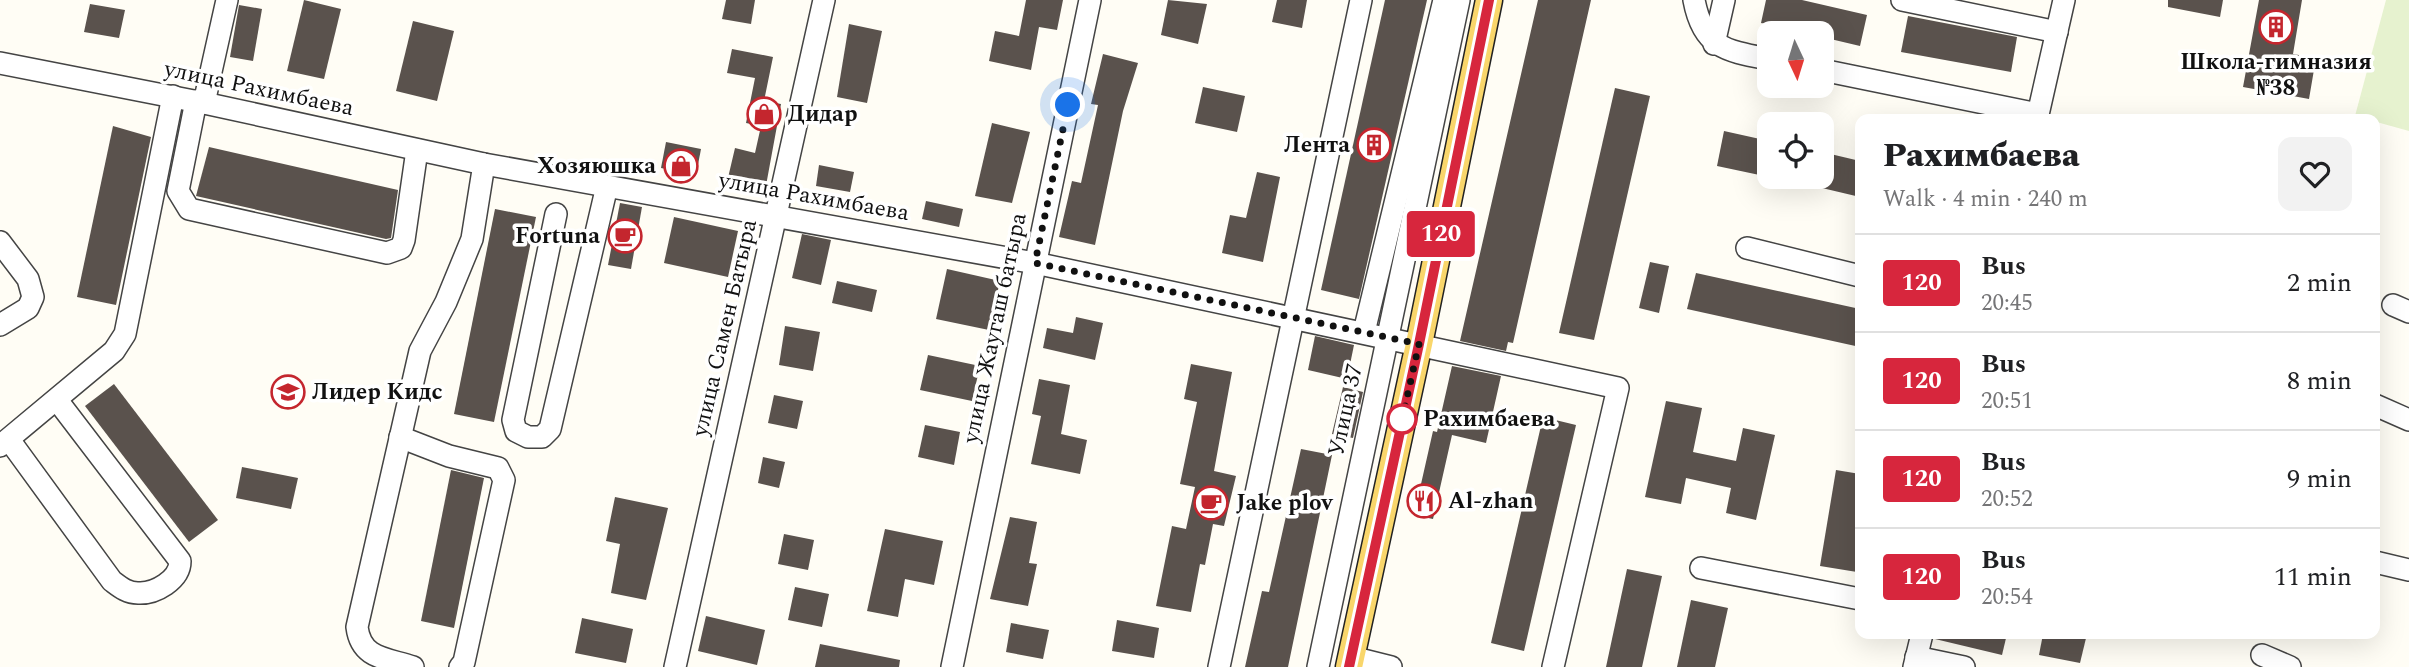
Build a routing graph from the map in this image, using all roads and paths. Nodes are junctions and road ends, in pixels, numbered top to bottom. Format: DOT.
graph roads {
  1 [pos="227,0"];
  2 [pos="824,0"];
  3 [pos="1090,0"];
  4 [pos="1361,0"];
  5 [pos="1444,0"];
  6 [pos="1459,0"];
  7 [pos="1489,0"];
  8 [pos="1694,0"];
  9 [pos="1724,0"];
  10 [pos="1902,0"];
  11 [pos="2064,0"];
  12 [pos="2057,33"];
  13 [pos="1714,44"];
  14 [pos="1757,57"];
  15 [pos="0,63"];
  16 [pos="1834,73"];
  17 [pos="173,96"];
  18 [pos="200,102"];
  19 [pos="2024,114"];
  20 [pos="2039,114"];
  21 [pos="417,150"];
  22 [pos="484,164"];
  23 [pos="607,186"];
  24 [pos="556,214"];
  25 [pos="777,217"];
  26 [pos="0,242"];
  27 [pos="1747,248"];
  28 [pos="1035,263"];
  29 [pos="1855,275"];
  30 [pos="1291,317"];
  31 [pos="0,325"];
  32 [pos="1364,332"];
  33 [pos="1419,344"];
  34 [pos="57,400"];
  35 [pos="2380,407"];
  36 [pos="2409,420"];
  37 [pos="400,437"];
  38 [pos="5,444"];
  39 [pos="2380,563"];
  40 [pos="1701,568"];
  41 [pos="2409,570"];
  42 [pos="1855,598"];
  43 [pos="1921,639"];
  44 [pos="2262,655"];
  45 [pos="1350,662"];
  46 [pos="1915,662"];
  47 [pos="413,667"];
  48 [pos="460,667"];
  49 [pos="675,667"];
  50 [pos="952,667"];
  51 [pos="1219,667"];
  52 [pos="1318,667"];
  53 [pos="1391,667"];
  54 [pos="1553,667"];
  55 [pos="1964,667"];
  56 [pos="2290,667"];
  1 -- 18 [label="street"];
  2 -- 25 [label="street, улица Самен Батыра"];
  3 -- 28 [label="street, улица Жаугаш батыра"];
  4 -- 30 [label="street"];
  5 -- 32 [label="street"];
  6 -- 52 [label="street, Улица 37"];
  7 -- 33 [label="main road"];
  8 -- 13 [label="street"];
  9 -- 13 [label="street"];
  10 -- 12 [label="street"];
  11 -- 12 [label="street"];
  12 -- 20 [label="street"];
  13 -- 14 [label="street"];
  15 -- 17 [label="street, улица Рахимбаева"];
  16 -- 19 [label="street"];
  17 -- 18 [label="street, улица Рахимбаева"];
  17 -- 34 [label="street"];
  18 -- 21 [label="street, улица Рахимбаева"];
  18 -- 21 [label="street"];
  21 -- 22 [label="street, улица Рахимбаева"];
  22 -- 23 [label="street, улица Рахимбаева"];
  22 -- 37 [label="street"];
  23 -- 24 [label="street"];
  23 -- 25 [label="street, улица Рахимбаева"];
  25 -- 28 [label="street, улица Рахимбаева"];
  25 -- 49 [label="street, улица Самен Батыра"];
  26 -- 31 [label="street"];
  27 -- 29 [label="street"];
  28 -- 30 [label="street, улица Рахимбаева"];
  28 -- 50 [label="street, улица Жаугаш батыра"];
  30 -- 32 [label="street, улица Рахимбаева"];
  30 -- 51 [label="street"];
  32 -- 33 [label="street, улица Рахимбаева"];
  33 -- 45 [label="main road"];
  33 -- 54 [label="street, улица Рахимбаева"];
  34 -- 38 [label="street"];
  34 -- 38 [label="street"];
  35 -- 36 [label="street"];
  37 -- 47 [label="street"];
  37 -- 48 [label="street"];
  39 -- 41 [label="street"];
  40 -- 42 [label="street"];
  43 -- 46 [label="street"];
  44 -- 56 [label="street"];
  45 -- 53 [label="street"];
  46 -- 55 [label="street"];
}
